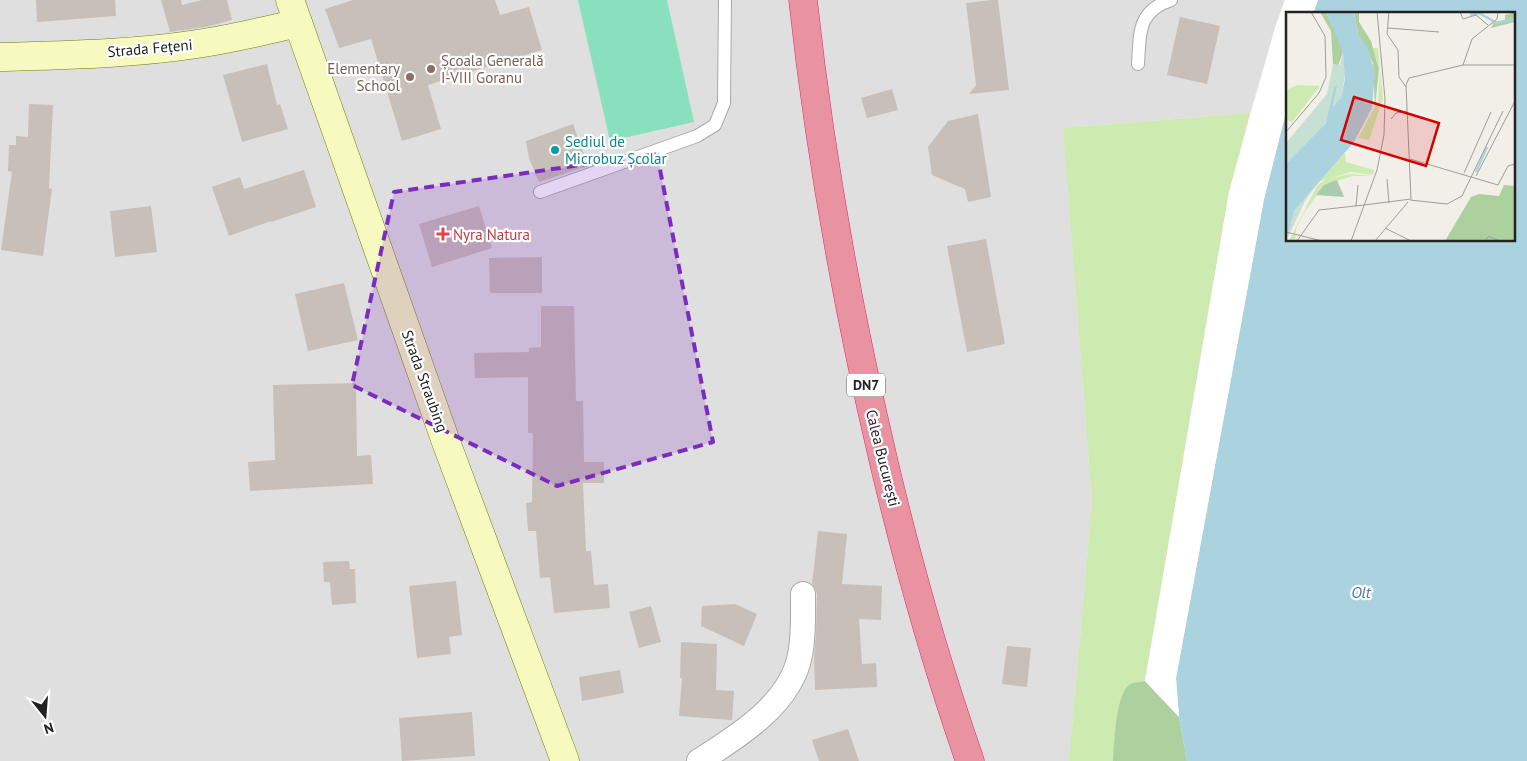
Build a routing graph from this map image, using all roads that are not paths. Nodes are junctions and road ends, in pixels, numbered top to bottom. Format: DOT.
graph roads {
  1 [pos="725,0"];
  2 [pos="803,0"];
  3 [pos="1171,0"];
  4 [pos="294,12"];
  5 [pos="0,57"];
  6 [pos="1138,64"];
  7 [pos="540,192"];
  8 [pos="803,594"];
  9 [pos="565,761"];
  10 [pos="699,761"];
  11 [pos="970,761"];
  1 -- 7 [label="lane"];
  2 -- 11 [label="highway, Calea București / DN7"];
  3 -- 6 [label="lane"];
  4 -- 5 [label="main road, Strada Fețeni"];
  4 -- 9 [label="main road, Strada Straubing"];
  8 -- 10 [label="street"];
}
